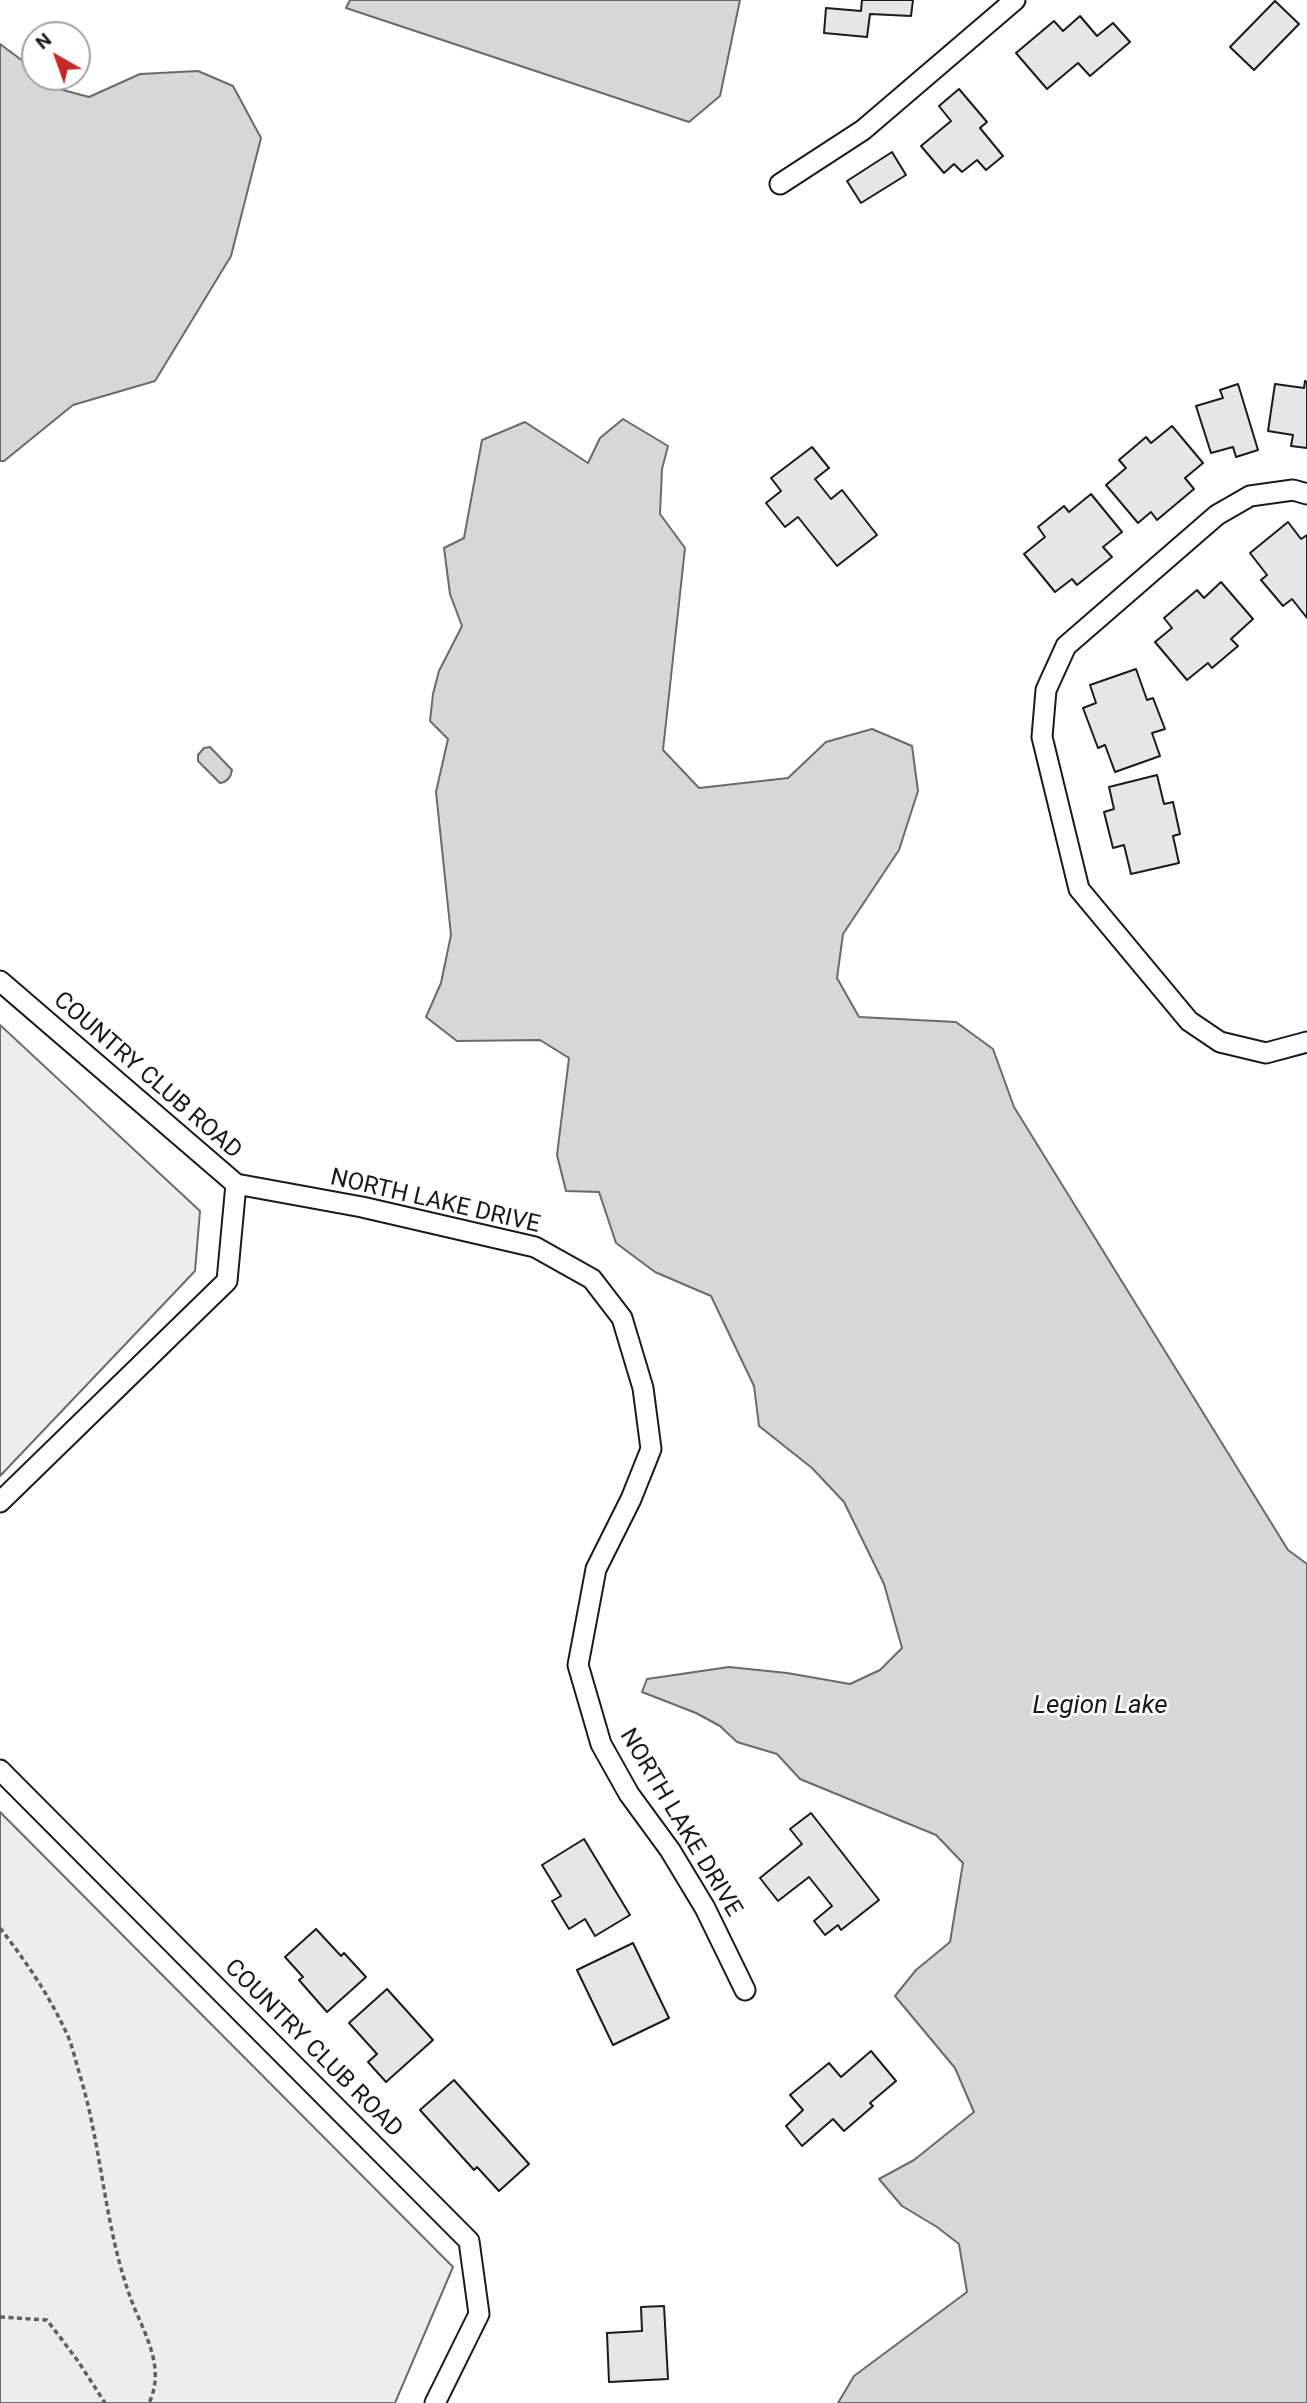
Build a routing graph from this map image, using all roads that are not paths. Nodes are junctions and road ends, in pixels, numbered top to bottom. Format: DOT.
graph roads {
  1 [pos="1015,0"];
  2 [pos="780,184"];
  3 [pos="1307,494"];
  4 [pos="0,981"];
  5 [pos="1307,1042"];
  6 [pos="236,1185"];
  7 [pos="0,1502"];
  8 [pos="0,1770"];
  9 [pos="745,1990"];
  10 [pos="435,2403"];
  1 -- 2 [label="street"];
  3 -- 5 [label="street"];
  4 -- 6 [label="street, COUNTRY CLUB ROAD"];
  6 -- 7 [label="street, COUNTRY CLUB ROAD"];
  6 -- 9 [label="street, NORTH LAKE DRIVE"];
  8 -- 10 [label="street, COUNTRY CLUB ROAD"];
}
